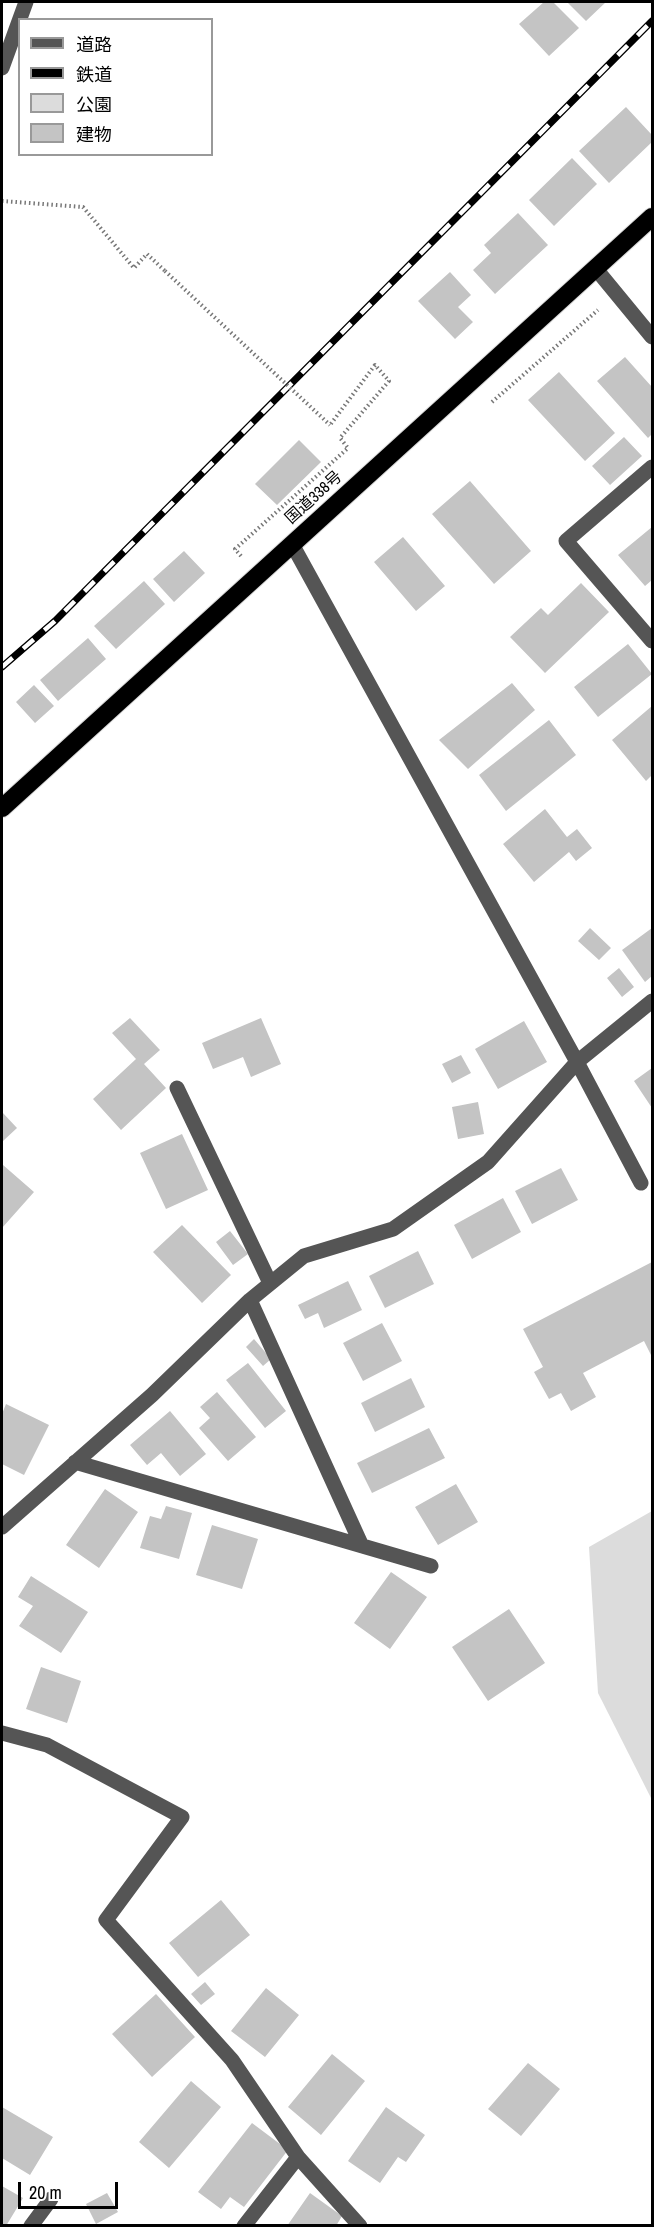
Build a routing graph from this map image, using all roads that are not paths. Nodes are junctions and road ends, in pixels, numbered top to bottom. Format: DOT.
graph roads {
  1 [pos="26,2"];
  2 [pos="20,18"];
  3 [pos="18,24"];
  4 [pos="2,68"];
  5 [pos="652,217"];
  6 [pos="596,269"];
  7 [pos="652,337"];
  8 [pos="652,467"];
  9 [pos="292,544"];
  10 [pos="652,641"];
  11 [pos="2,808"];
  12 [pos="652,1001"];
  13 [pos="577,1062"];
  14 [pos="177,1088"];
  15 [pos="641,1183"];
  16 [pos="270,1284"];
  17 [pos="250,1300"];
  18 [pos="75,1462"];
  19 [pos="2,1527"];
  20 [pos="362,1546"];
  21 [pos="431,1566"];
  22 [pos="2,1733"];
  23 [pos="298,2157"];
  24 [pos="51,2199"];
  25 [pos="31,2226"];
  26 [pos="244,2226"];
  27 [pos="360,2226"];
  1 -- 2 [label="street"];
  3 -- 4 [label="street"];
  5 -- 6 [label="highway, 国道338号"];
  6 -- 7 [label="street"];
  6 -- 9 [label="highway, 国道338号"];
  8 -- 10 [label="street"];
  9 -- 11 [label="highway, 国道338号"];
  9 -- 13 [label="street"];
  12 -- 13 [label="street"];
  13 -- 15 [label="street"];
  13 -- 16 [label="street"];
  14 -- 16 [label="street"];
  16 -- 17 [label="street"];
  17 -- 18 [label="street"];
  17 -- 20 [label="street"];
  18 -- 19 [label="street"];
  18 -- 20 [label="street"];
  20 -- 21 [label="street"];
  22 -- 23 [label="street"];
  23 -- 26 [label="street"];
  23 -- 27 [label="street"];
  24 -- 25 [label="street"];
}
